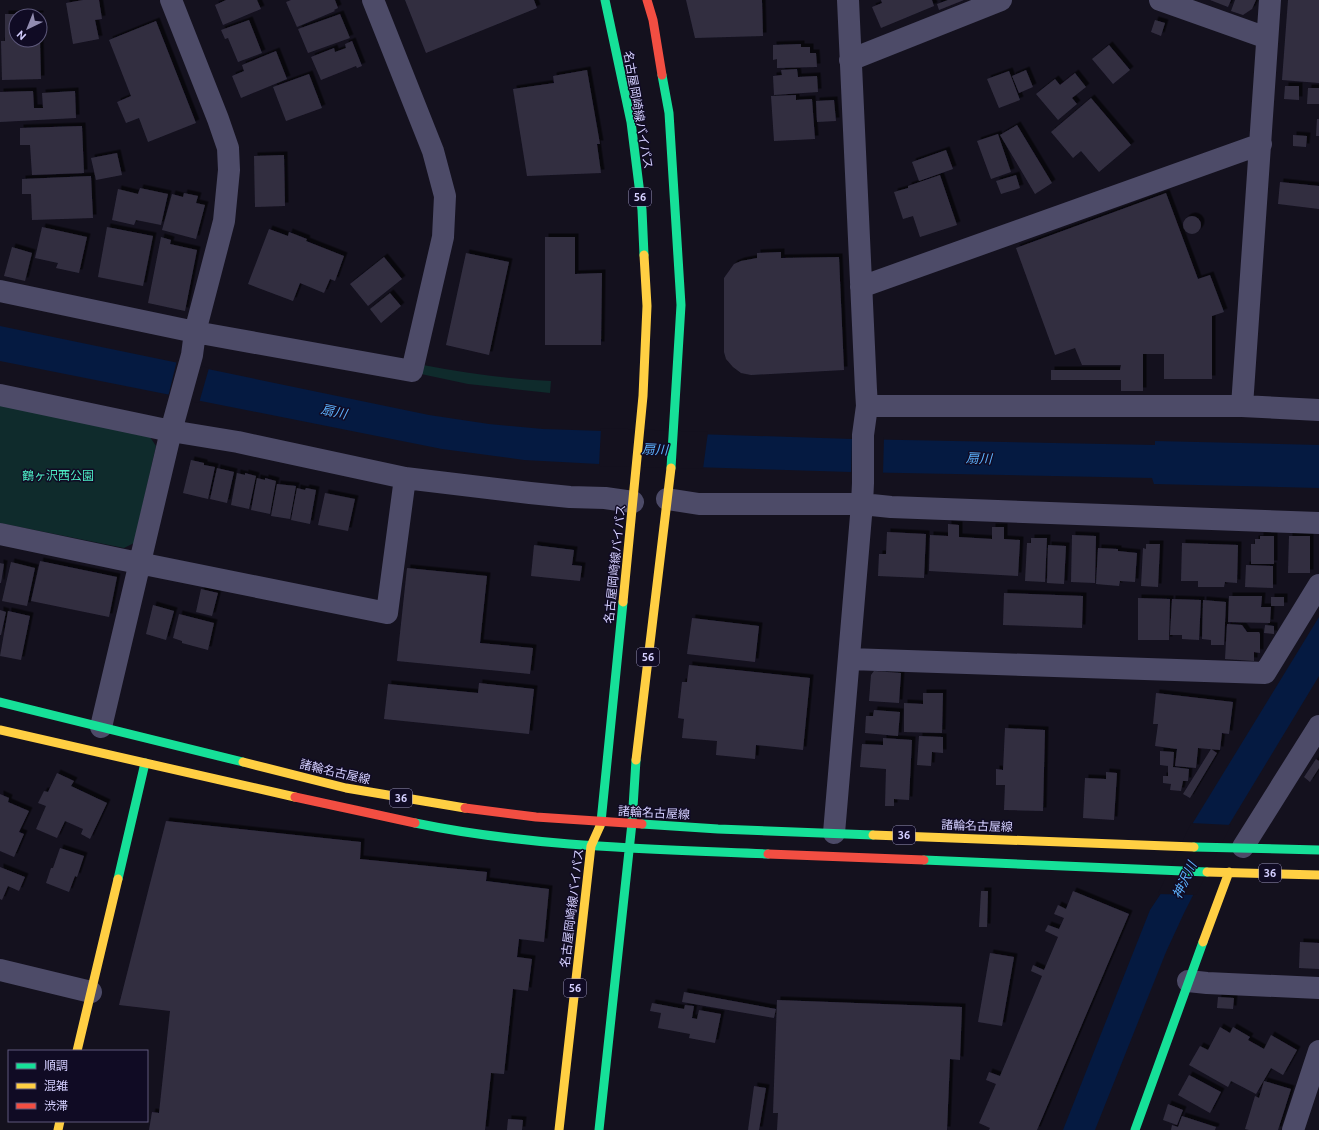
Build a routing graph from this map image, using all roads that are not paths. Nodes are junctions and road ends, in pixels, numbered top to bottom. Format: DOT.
graph roads {
  1 [pos="171,0"];
  2 [pos="373,0"];
  3 [pos="605,0"];
  4 [pos="647,0"];
  5 [pos="848,0"];
  6 [pos="1001,0"];
  7 [pos="1160,0"];
  8 [pos="1270,0"];
  9 [pos="1267,38"];
  10 [pos="850,60"];
  11 [pos="1261,144"];
  12 [pos="861,287"];
  13 [pos="0,291"];
  14 [pos="195,332"];
  15 [pos="0,395"];
  16 [pos="867,406"];
  17 [pos="1242,406"];
  18 [pos="1319,410"];
  19 [pos="171,431"];
  20 [pos="405,478"];
  21 [pos="668,494"];
  22 [pos="634,497"];
  23 [pos="862,504"];
  24 [pos="1319,523"];
  25 [pos="0,534"];
  26 [pos="140,563"];
  27 [pos="1319,585"];
  28 [pos="849,659"];
  29 [pos="0,702"];
  30 [pos="1319,726"];
  31 [pos="101,727"];
  32 [pos="0,730"];
  33 [pos="145,763"];
  34 [pos="601,822"];
  35 [pos="632,823"];
  36 [pos="834,833"];
  37 [pos="591,846"];
  38 [pos="629,848"];
  39 [pos="1233,848"];
  40 [pos="1319,850"];
  41 [pos="1224,873"];
  42 [pos="1319,875"];
  43 [pos="0,970"];
  44 [pos="1188,981"];
  45 [pos="1319,988"];
  46 [pos="91,992"];
  47 [pos="77,1050"];
  48 [pos="1319,1051"];
  49 [pos="559,1130"];
  50 [pos="599,1130"];
  51 [pos="1135,1130"];
  52 [pos="1293,1130"];
  1 -- 14 [label="street"];
  2 -- 14 [label="street"];
  3 -- 22 [label="main road, 名古屋岡崎線バイパス / 56"];
  4 -- 21 [label="main road, 名古屋岡崎線バイパス / 56"];
  5 -- 10 [label="street"];
  6 -- 10 [label="street"];
  7 -- 9 [label="street"];
  8 -- 9 [label="street"];
  9 -- 11 [label="street"];
  10 -- 12 [label="street"];
  11 -- 12 [label="street"];
  11 -- 17 [label="street"];
  12 -- 16 [label="street"];
  13 -- 14 [label="street"];
  14 -- 19 [label="street"];
  15 -- 19 [label="street"];
  16 -- 17 [label="street"];
  16 -- 23 [label="street"];
  17 -- 18 [label="street"];
  19 -- 20 [label="street"];
  19 -- 26 [label="street"];
  20 -- 22 [label="street"];
  20 -- 26 [label="street"];
  21 -- 23 [label="street"];
  21 -- 35 [label="main road, 名古屋岡崎線バイパス / 56"];
  22 -- 34 [label="main road, 名古屋岡崎線バイパス / 56"];
  23 -- 24 [label="street"];
  23 -- 28 [label="street"];
  25 -- 26 [label="street"];
  26 -- 31 [label="street"];
  27 -- 28 [label="street"];
  28 -- 36 [label="street"];
  29 -- 31 [label="main road, 諸輪名古屋線 / 36"];
  30 -- 39 [label="street"];
  31 -- 34 [label="main road, 諸輪名古屋線 / 36"];
  32 -- 33 [label="main road, 36"];
  33 -- 37 [label="main road, 36"];
  33 -- 46 [label="main road"];
  34 -- 35 [label="main road, 諸輪名古屋線 / 36"];
  34 -- 37 [label="main road, 名古屋岡崎線バイパス / 56"];
  35 -- 36 [label="main road, 諸輪名古屋線 / 36"];
  35 -- 38 [label="main road, 名古屋岡崎線バイパス / 56"];
  36 -- 39 [label="main road, 諸輪名古屋線 / 36"];
  37 -- 38 [label="main road, 36"];
  37 -- 49 [label="main road, 名古屋岡崎線バイパス / 56"];
  38 -- 41 [label="main road, 36"];
  38 -- 50 [label="main road, 名古屋岡崎線バイパス / 56"];
  39 -- 40 [label="main road, 諸輪名古屋線 / 36"];
  41 -- 42 [label="main road, 36"];
  41 -- 44 [label="main road"];
  43 -- 46 [label="street"];
  44 -- 45 [label="street"];
  44 -- 51 [label="main road"];
  46 -- 47 [label="main road"];
  48 -- 52 [label="street"];
}
